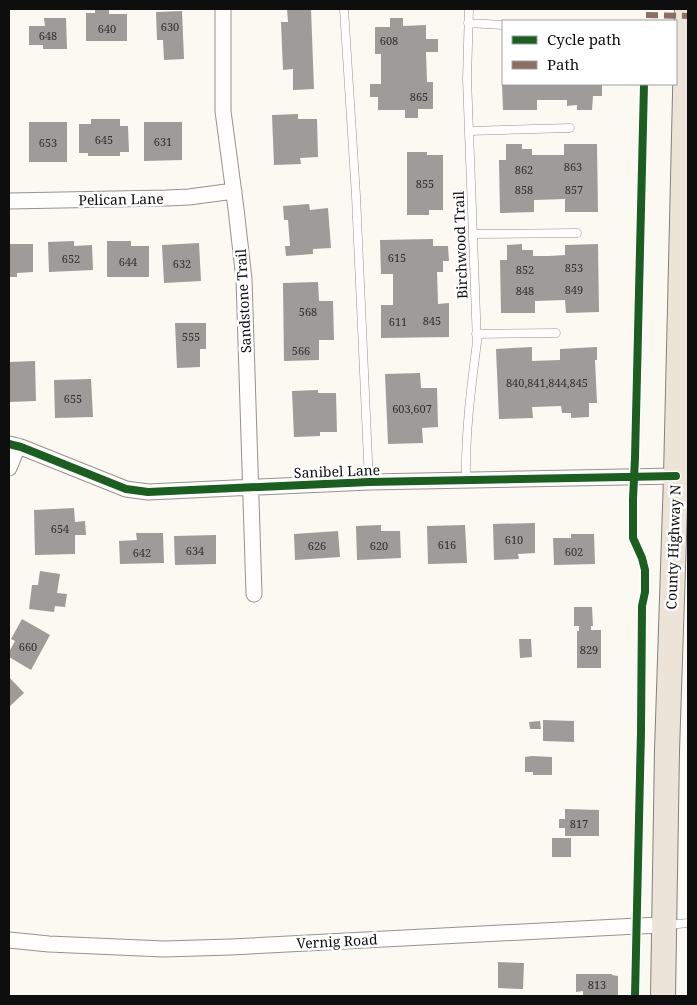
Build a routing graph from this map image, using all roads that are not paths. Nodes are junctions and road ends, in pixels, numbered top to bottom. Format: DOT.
graph roads {
  1 [pos="223,9"];
  2 [pos="344,9"];
  3 [pos="469,9"];
  4 [pos="687,9"];
  5 [pos="468,23"];
  6 [pos="502,25"];
  7 [pos="570,128"];
  8 [pos="469,130"];
  9 [pos="234,190"];
  10 [pos="9,201"];
  11 [pos="577,233"];
  12 [pos="473,234"];
  13 [pos="556,333"];
  14 [pos="476,334"];
  15 [pos="14,445"];
  16 [pos="9,468"];
  17 [pos="680,475"];
  18 [pos="466,481"];
  19 [pos="369,482"];
  20 [pos="250,487"];
  21 [pos="254,594"];
  22 [pos="688,923"];
  23 [pos="665,925"];
  24 [pos="9,940"];
  25 [pos="663,996"];
  1 -- 9 [label="street, Sandstone Trail"];
  2 -- 19 [label="lane"];
  3 -- 5 [label="lane, Birchwood Trail"];
  4 -- 17 [label="main road, County Highway N"];
  5 -- 6 [label="lane"];
  5 -- 8 [label="lane, Birchwood Trail"];
  7 -- 8 [label="lane"];
  8 -- 12 [label="lane, Birchwood Trail"];
  9 -- 10 [label="street, Pelican Lane"];
  9 -- 20 [label="street, Sandstone Trail"];
  11 -- 12 [label="lane"];
  12 -- 14 [label="lane, Birchwood Trail"];
  13 -- 14 [label="lane"];
  14 -- 18 [label="lane, Birchwood Trail"];
  15 -- 16 [label="street"];
  15 -- 20 [label="street, Sanibel Lane"];
  17 -- 18 [label="street, Sanibel Lane"];
  17 -- 23 [label="main road, County Highway N"];
  18 -- 19 [label="street, Sanibel Lane"];
  19 -- 20 [label="street, Sanibel Lane"];
  20 -- 21 [label="street, Sandstone Trail"];
  22 -- 23 [label="lane"];
  23 -- 24 [label="street, Vernig Road"];
  23 -- 25 [label="main road, County Highway N"];
}
